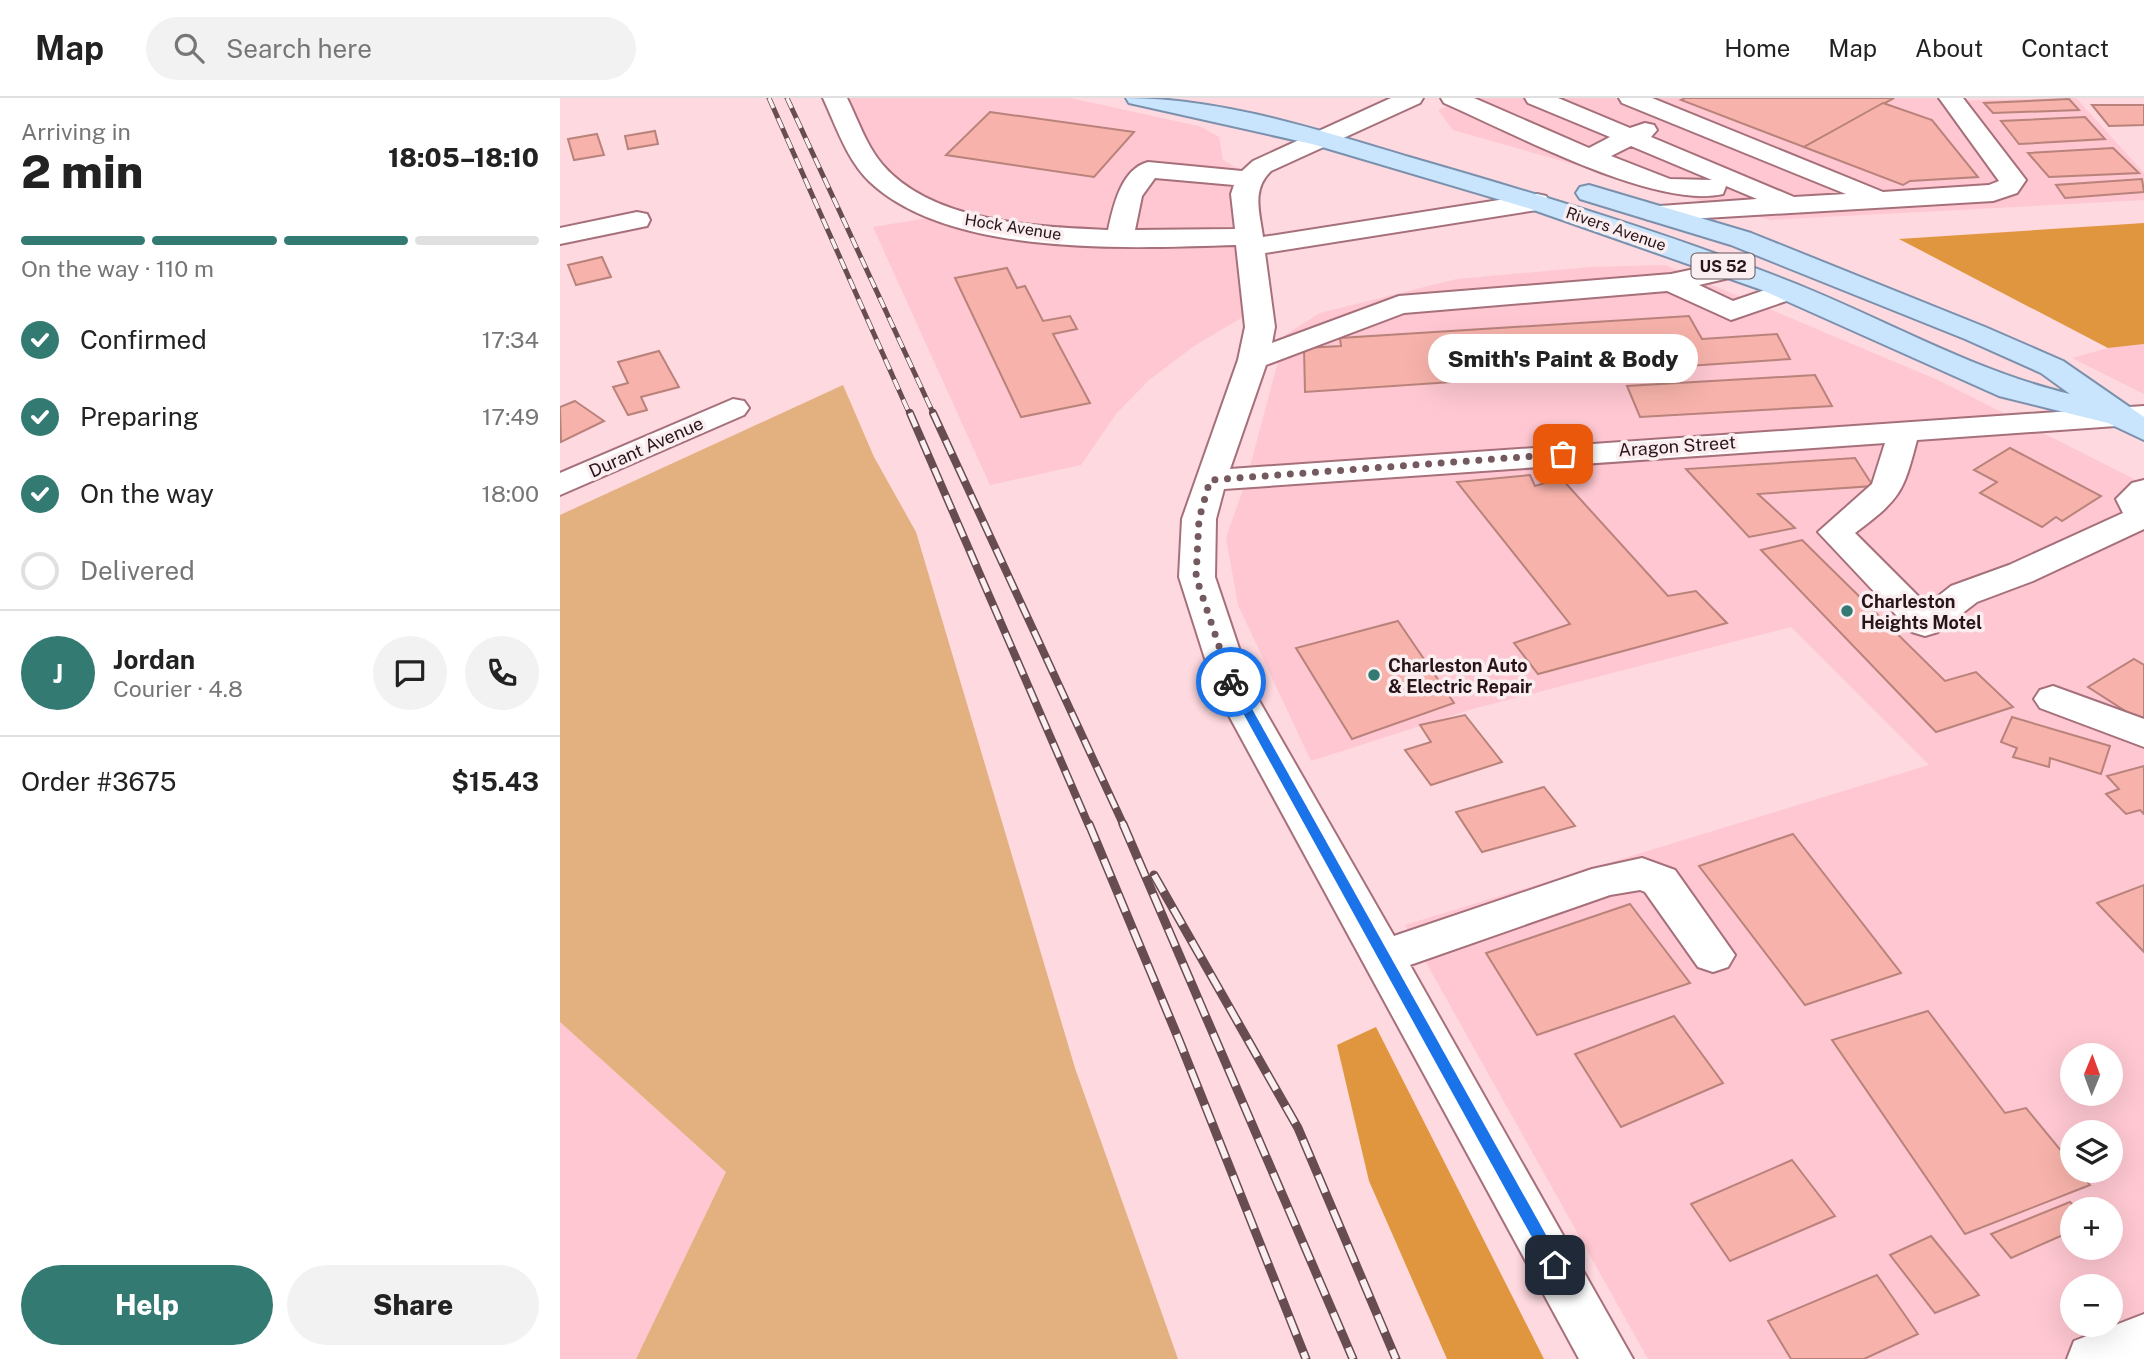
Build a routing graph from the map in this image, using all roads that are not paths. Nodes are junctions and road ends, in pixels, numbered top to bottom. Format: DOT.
graph roads {
  1 [pos="835,98"];
  2 [pos="1138,98"];
  3 [pos="1411,98"];
  4 [pos="1453,98"];
  5 [pos="1537,98"];
  6 [pos="1631,98"];
  7 [pos="1951,98"];
  8 [pos="1676,116"];
  9 [pos="1357,121"];
  10 [pos="1320,125"];
  11 [pos="1392,132"];
  12 [pos="1631,137"];
  13 [pos="1429,143"];
  14 [pos="1166,144"];
  15 [pos="1590,157"];
  16 [pos="1148,170"];
  17 [pos="1249,178"];
  18 [pos="1739,182"];
  19 [pos="1884,199"];
  20 [pos="1537,202"];
  21 [pos="1793,205"];
  22 [pos="1655,213"];
  23 [pos="637,220"];
  24 [pos="560,236"];
  25 [pos="1120,238"];
  26 [pos="1249,242"];
  27 [pos="1732,269"];
  28 [pos="1671,282"];
  29 [pos="1788,291"];
  30 [pos="1253,360"];
  31 [pos="733,408"];
  32 [pos="2135,420"];
  33 [pos="1904,431"];
  34 [pos="1210,480"];
  35 [pos="560,485"];
  36 [pos="2143,508"];
  37 [pos="2053,699"];
  38 [pos="2144,734"];
  39 [pos="1713,955"];
  40 [pos="1384,957"];
  41 [pos="2144,1339"];
  42 [pos="1607,1359"];
  43 [pos="2094,1359"];
  1 -- 25 [label="street, Hock Avenue"];
  2 -- 10 [label="main road, Rivers Avenue / US 52"];
  3 -- 9 [label="street"];
  4 -- 15 [label="street"];
  5 -- 12 [label="street"];
  6 -- 8 [label="street"];
  7 -- 19 [label="street"];
  8 -- 12 [label="street"];
  8 -- 19 [label="street"];
  9 -- 10 [label="street"];
  9 -- 11 [label="main road"];
  10 -- 17 [label="street"];
  10 -- 20 [label="main road, Rivers Avenue / US 52"];
  12 -- 15 [label="street"];
  12 -- 18 [label="street"];
  13 -- 22 [label="main road, Rivers Avenue / US 52"];
  14 -- 16 [label="street"];
  15 -- 18 [label="street"];
  16 -- 17 [label="street"];
  16 -- 25 [label="street"];
  17 -- 26 [label="street"];
  18 -- 21 [label="street"];
  19 -- 21 [label="street"];
  20 -- 26 [label="street, Hock Avenue"];
  20 -- 27 [label="main road, Rivers Avenue / US 52"];
  21 -- 22 [label="street"];
  22 -- 32 [label="main road, Rivers Avenue / US 52"];
  23 -- 24 [label="street"];
  25 -- 26 [label="street, Hock Avenue"];
  26 -- 30 [label="street"];
  27 -- 28 [label="street"];
  27 -- 29 [label="main road, Rivers Avenue / US 52"];
  28 -- 29 [label="street"];
  28 -- 30 [label="street"];
  29 -- 32 [label="main road, Rivers Avenue / US 52"];
  30 -- 34 [label="street"];
  31 -- 35 [label="street, Durant Avenue"];
  32 -- 33 [label="street, Aragon Street"];
  33 -- 34 [label="street, Aragon Street"];
  33 -- 36 [label="street"];
  34 -- 40 [label="street"];
  37 -- 38 [label="street"];
  39 -- 40 [label="street"];
  40 -- 42 [label="street"];
  41 -- 43 [label="street"];
}
